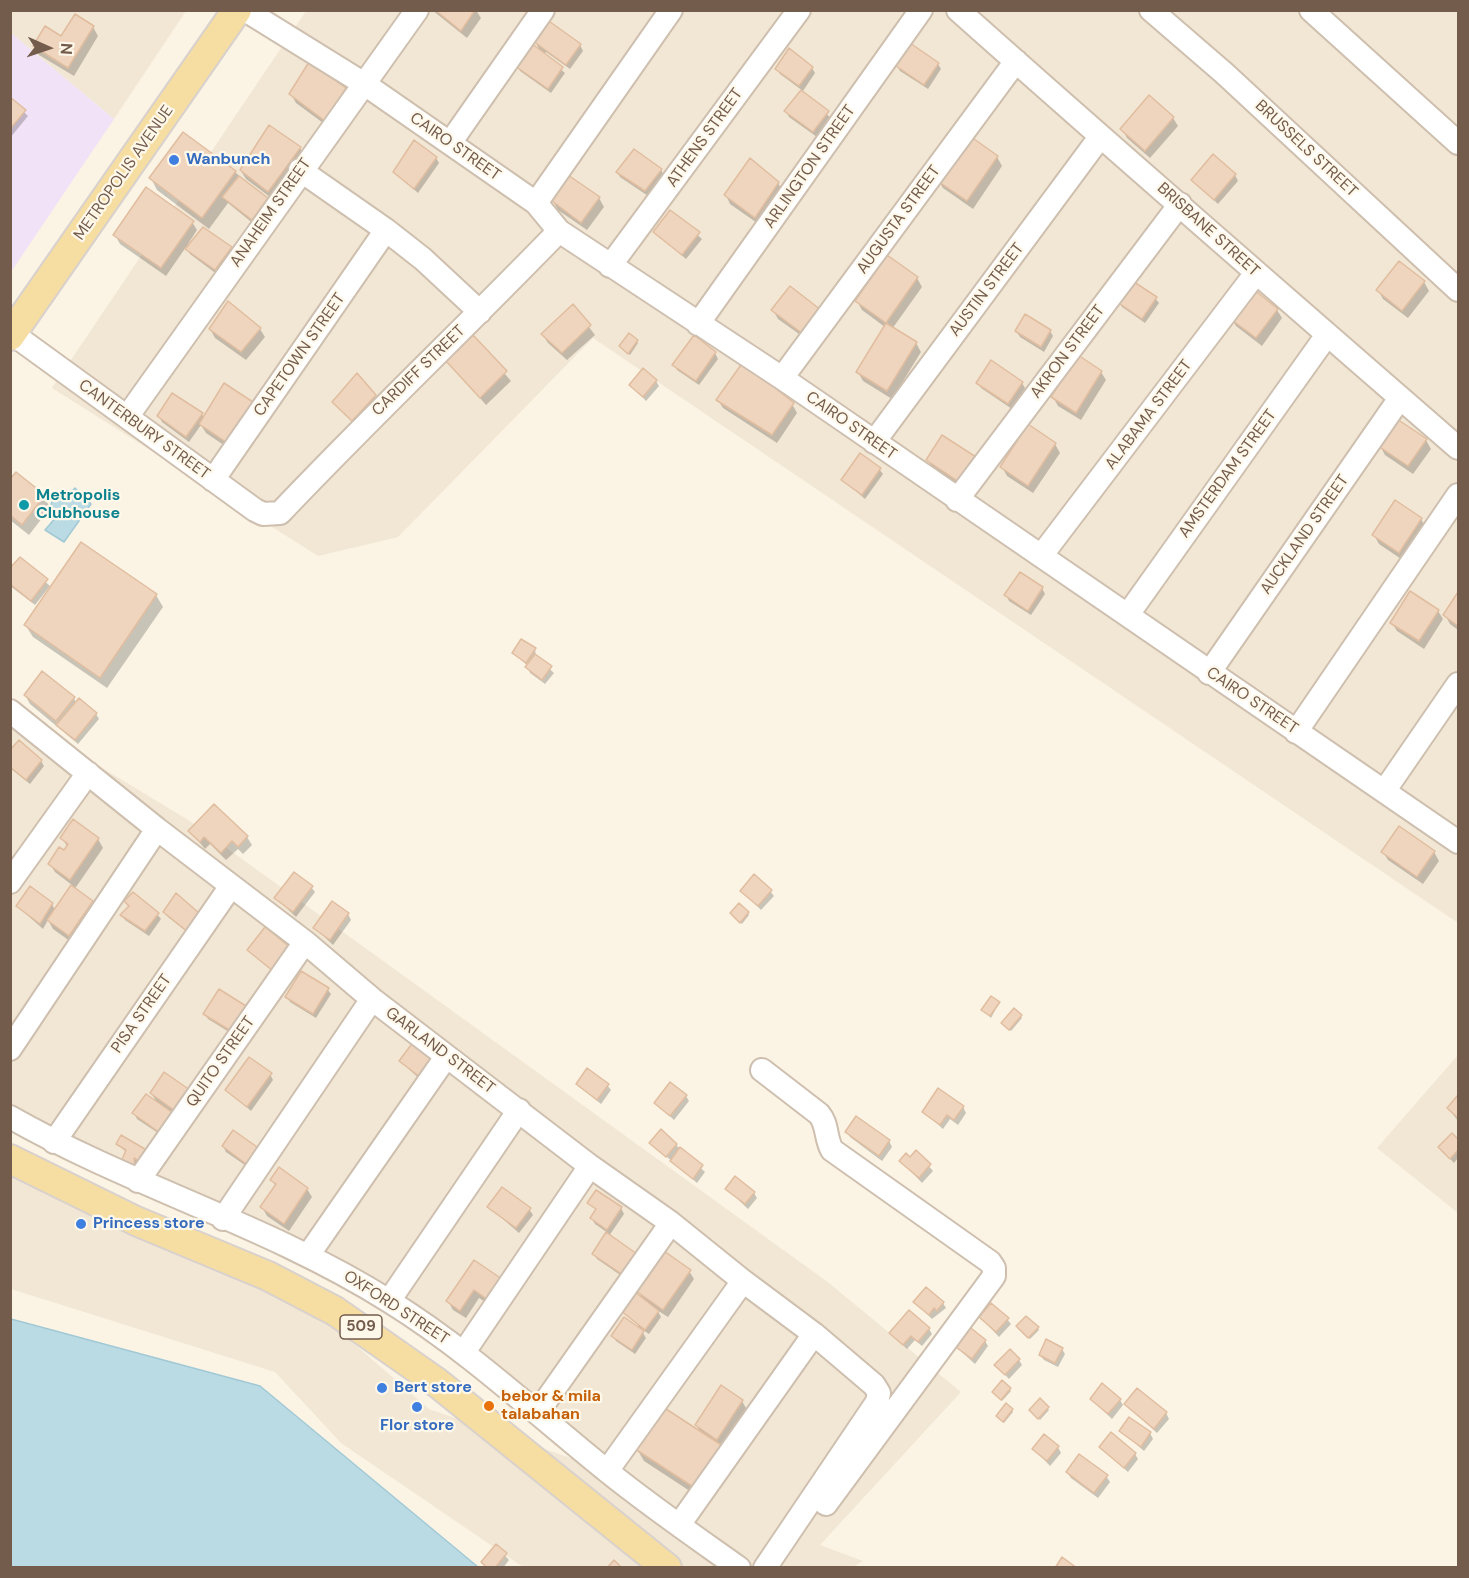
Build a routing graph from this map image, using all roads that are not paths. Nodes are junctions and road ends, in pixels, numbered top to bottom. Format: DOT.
graph roads {
  1 [pos="216,10"];
  2 [pos="237,10"];
  3 [pos="245,10"];
  4 [pos="417,10"];
  5 [pos="543,10"];
  6 [pos="671,10"];
  7 [pos="799,10"];
  8 [pos="921,10"];
  9 [pos="958,10"];
  10 [pos="1151,10"];
  11 [pos="1311,10"];
  12 [pos="1016,61"];
  13 [pos="366,85"];
  14 [pos="1100,137"];
  15 [pos="450,143"];
  16 [pos="1458,143"];
  17 [pos="300,171"];
  18 [pos="536,203"];
  19 [pos="1180,204"];
  20 [pos="386,230"];
  21 [pos="559,231"];
  22 [pos="610,266"];
  23 [pos="1257,273"];
  24 [pos="1458,290"];
  25 [pos="480,312"];
  26 [pos="698,324"];
  27 [pos="11,327"];
  28 [pos="1327,335"];
  29 [pos="782,378"];
  30 [pos="1400,398"];
  31 [pos="127,417"];
  32 [pos="874,442"];
  33 [pos="1458,448"];
  34 [pos="213,480"];
  35 [pos="1458,495"];
  36 [pos="957,500"];
  37 [pos="280,513"];
  38 [pos="1041,556"];
  39 [pos="1128,613"];
  40 [pos="1209,673"];
  41 [pos="1458,684"];
  42 [pos="13,719"];
  43 [pos="1296,732"];
  44 [pos="87,773"];
  45 [pos="1385,790"];
  46 [pos="157,829"];
  47 [pos="1458,842"];
  48 [pos="10,882"];
  49 [pos="231,886"];
  50 [pos="304,942"];
  51 [pos="372,999"];
  52 [pos="10,1049"];
  53 [pos="446,1057"];
  54 [pos="762,1070"];
  55 [pos="519,1110"];
  56 [pos="10,1117"];
  57 [pos="54,1142"];
  58 [pos="10,1159"];
  59 [pos="590,1166"];
  60 [pos="138,1181"];
  61 [pos="223,1219"];
  62 [pos="671,1223"];
  63 [pos="309,1254"];
  64 [pos="743,1281"];
  65 [pos="390,1301"];
  66 [pos="814,1334"];
  67 [pos="464,1352"];
  68 [pos="538,1412"];
  69 [pos="607,1471"];
  70 [pos="679,1525"];
  71 [pos="667,1568"];
  72 [pos="738,1568"];
  73 [pos="765,1568"];
  74 [pos="780,1568"];
  1 -- 27 [label="main road, METROPOLIS AVENUE"];
  2 -- 27 [label="main road, METROPOLIS AVENUE"];
  3 -- 13 [label="street, CAIRO STREET"];
  4 -- 13 [label="street, ANAHEIM STREET"];
  5 -- 15 [label="street"];
  6 -- 18 [label="street"];
  7 -- 22 [label="street, ATHENS STREET"];
  8 -- 26 [label="street, ARLINGTON STREET"];
  9 -- 12 [label="street, BRISBANE STREET"];
  10 -- 24 [label="street, BRUSSELS STREET"];
  11 -- 16 [label="street"];
  12 -- 14 [label="street, BRISBANE STREET"];
  12 -- 29 [label="street, AUGUSTA STREET"];
  13 -- 15 [label="street, CAIRO STREET"];
  13 -- 17 [label="street, ANAHEIM STREET"];
  14 -- 19 [label="street, BRISBANE STREET"];
  14 -- 32 [label="street, AUSTIN STREET"];
  15 -- 18 [label="street, CAIRO STREET"];
  17 -- 20 [label="street"];
  17 -- 31 [label="street, ANAHEIM STREET"];
  18 -- 21 [label="street, CAIRO STREET"];
  19 -- 23 [label="street, BRISBANE STREET"];
  19 -- 36 [label="street, AKRON STREET"];
  20 -- 25 [label="street"];
  20 -- 34 [label="street, CAPETOWN STREET"];
  21 -- 22 [label="street, CAIRO STREET"];
  21 -- 25 [label="street, CARDIFF STREET"];
  22 -- 26 [label="street, CAIRO STREET"];
  23 -- 28 [label="street, BRISBANE STREET"];
  23 -- 38 [label="street, ALABAMA STREET"];
  25 -- 37 [label="street, CARDIFF STREET"];
  26 -- 29 [label="street, CAIRO STREET"];
  27 -- 31 [label="street, CANTERBURY STREET"];
  28 -- 30 [label="street, BRISBANE STREET"];
  28 -- 39 [label="street, AMSTERDAM STREET"];
  29 -- 32 [label="street, CAIRO STREET"];
  30 -- 33 [label="street, BRISBANE STREET"];
  30 -- 40 [label="street, AUCKLAND STREET"];
  31 -- 34 [label="street, CANTERBURY STREET"];
  32 -- 36 [label="street, CAIRO STREET"];
  34 -- 37 [label="street, CANTERBURY STREET"];
  35 -- 43 [label="street"];
  36 -- 38 [label="street, CAIRO STREET"];
  38 -- 39 [label="street, CAIRO STREET"];
  39 -- 40 [label="street, CAIRO STREET"];
  40 -- 43 [label="street, CAIRO STREET"];
  41 -- 45 [label="street"];
  42 -- 44 [label="street, GARLAND STREET"];
  43 -- 45 [label="street, CAIRO STREET"];
  44 -- 46 [label="street, GARLAND STREET"];
  44 -- 48 [label="street"];
  45 -- 47 [label="street, CAIRO STREET"];
  46 -- 49 [label="street, GARLAND STREET"];
  46 -- 52 [label="street"];
  49 -- 50 [label="street, GARLAND STREET"];
  49 -- 57 [label="street, PISA STREET"];
  50 -- 51 [label="street, GARLAND STREET"];
  50 -- 60 [label="street, QUITO STREET"];
  51 -- 53 [label="street, GARLAND STREET"];
  51 -- 61 [label="street"];
  53 -- 55 [label="street, GARLAND STREET"];
  53 -- 63 [label="street"];
  54 -- 74 [label="street"];
  55 -- 59 [label="street, GARLAND STREET"];
  55 -- 65 [label="street"];
  56 -- 57 [label="street, OXFORD STREET"];
  57 -- 60 [label="street, OXFORD STREET"];
  58 -- 71 [label="main road, 509"];
  59 -- 62 [label="street, GARLAND STREET"];
  59 -- 67 [label="street"];
  60 -- 61 [label="street, OXFORD STREET"];
  61 -- 63 [label="street, OXFORD STREET"];
  62 -- 64 [label="street, GARLAND STREET"];
  62 -- 68 [label="street"];
  63 -- 65 [label="street, OXFORD STREET"];
  64 -- 66 [label="street, GARLAND STREET"];
  64 -- 69 [label="street"];
  65 -- 67 [label="street, OXFORD STREET"];
  66 -- 70 [label="street"];
  66 -- 73 [label="street, GARLAND STREET"];
  67 -- 68 [label="street, OXFORD STREET"];
  68 -- 69 [label="street, OXFORD STREET"];
  69 -- 70 [label="street, OXFORD STREET"];
  70 -- 72 [label="street, OXFORD STREET"];
}
